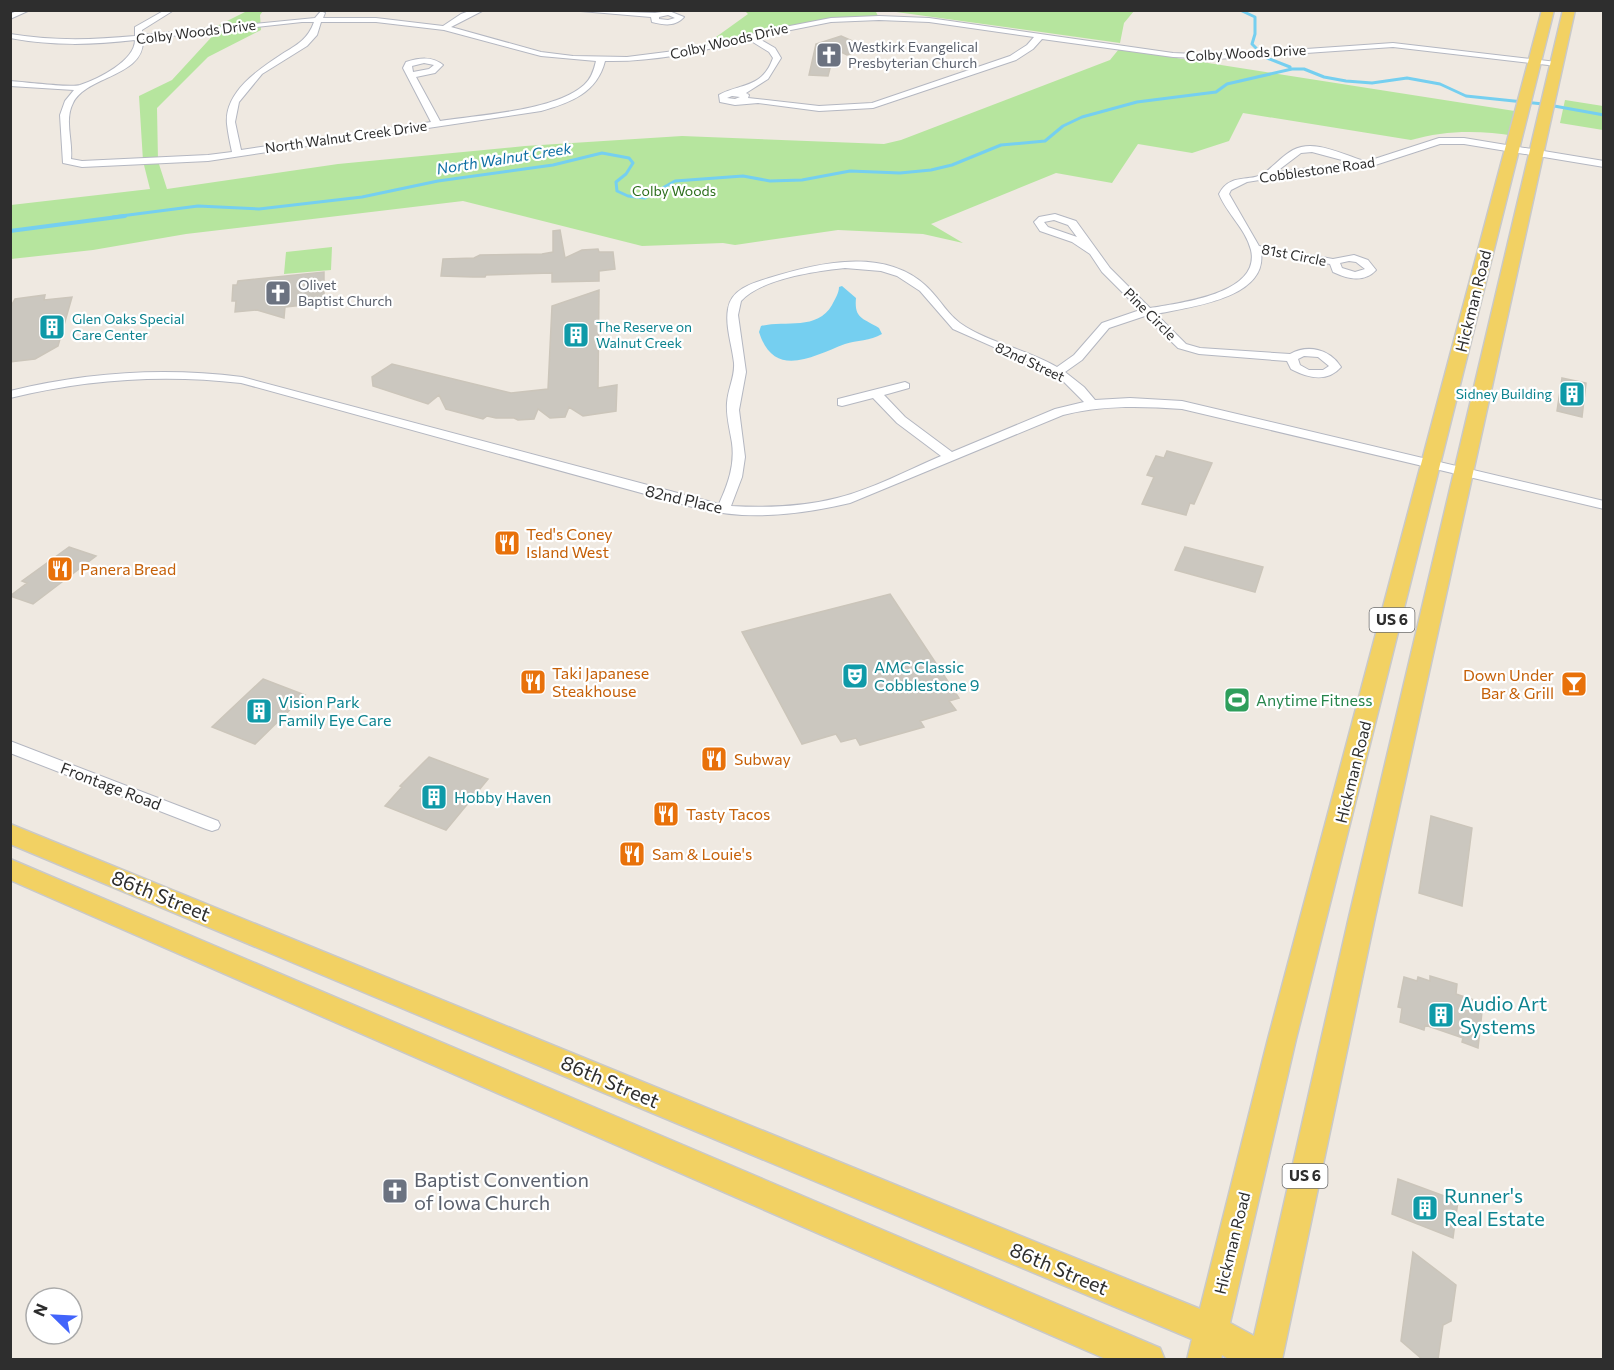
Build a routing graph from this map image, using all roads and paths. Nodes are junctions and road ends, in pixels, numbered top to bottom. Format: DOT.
graph roads {
  1 [pos="27,10"];
  2 [pos="171,10"];
  3 [pos="481,10"];
  4 [pos="572,10"];
  5 [pos="1548,10"];
  6 [pos="1569,10"];
  7 [pos="877,14"];
  8 [pos="321,15"];
  9 [pos="655,15"];
  10 [pos="10,16"];
  11 [pos="444,28"];
  12 [pos="10,36"];
  13 [pos="1039,37"];
  14 [pos="750,38"];
  15 [pos="138,39"];
  16 [pos="601,59"];
  17 [pos="1534,61"];
  18 [pos="1557,64"];
  19 [pos="412,75"];
  20 [pos="10,83"];
  21 [pos="82,88"];
  22 [pos="437,124"];
  23 [pos="1512,149"];
  24 [pos="237,153"];
  25 [pos="1537,153"];
  26 [pos="1604,164"];
  27 [pos="1366,165"];
  28 [pos="1263,177"];
  29 [pos="1255,248"];
  30 [pos="1092,252"];
  31 [pos="1334,262"];
  32 [pos="1149,311"];
  33 [pos="1292,358"];
  34 [pos="1058,372"];
  35 [pos="904,386"];
  36 [pos="875,393"];
  37 [pos="10,396"];
  38 [pos="842,402"];
  39 [pos="1092,404"];
  40 [pos="951,457"];
  41 [pos="1431,465"];
  42 [pos="1463,473"];
  43 [pos="1604,505"];
  44 [pos="723,509"];
  45 [pos="10,747"];
  46 [pos="212,825"];
  47 [pos="10,833"];
  48 [pos="10,869"];
  49 [pos="1207,1345"];
  50 [pos="1148,1359"];
  51 [pos="1264,1359"];
  1 -- 10 [label="street"];
  2 -- 15 [label="street"];
  3 -- 11 [label="street"];
  4 -- 9 [label="street"];
  5 -- 17 [label="main road, Hickman Road / US 6"];
  6 -- 18 [label="main road, Hickman Road / US 6"];
  7 -- 13 [label="street, Colby Woods Drive"];
  7 -- 14 [label="street, Colby Woods Drive"];
  8 -- 11 [label="street, Colby Woods Drive"];
  8 -- 15 [label="street, Colby Woods Drive"];
  8 -- 24 [label="street"];
  11 -- 16 [label="street, Colby Woods Drive"];
  12 -- 15 [label="street, Colby Woods Drive"];
  13 -- 14 [label="street"];
  13 -- 17 [label="street, Colby Woods Drive"];
  14 -- 16 [label="street, Colby Woods Drive"];
  15 -- 21 [label="street"];
  16 -- 22 [label="street, North Walnut Creek Drive"];
  17 -- 18 [label="street, Colby Woods Drive"];
  17 -- 23 [label="main road, Hickman Road / US 6"];
  18 -- 25 [label="main road, Hickman Road / US 6"];
  19 -- 22 [label="street"];
  20 -- 21 [label="street"];
  21 -- 24 [label="street, North Walnut Creek Drive"];
  22 -- 24 [label="street, North Walnut Creek Drive"];
  23 -- 25 [label="street, Cobblestone Road"];
  23 -- 27 [label="street, Cobblestone Road"];
  23 -- 41 [label="main road, Hickman Road / US 6"];
  25 -- 26 [label="street, Cobblestone Road"];
  25 -- 42 [label="main road, Hickman Road / US 6"];
  27 -- 28 [label="street, Cobblestone Road"];
  27 -- 28 [label="street"];
  28 -- 29 [label="street, Cobblestone Road"];
  29 -- 31 [label="street, 81st Circle"];
  29 -- 32 [label="street"];
  30 -- 30 [label="street, Pine Circle"];
  30 -- 32 [label="street, Pine Circle"];
  32 -- 33 [label="street, Pine Circle"];
  32 -- 34 [label="street"];
  34 -- 39 [label="street, 82nd Street"];
  34 -- 44 [label="street, 82nd Street"];
  35 -- 36 [label="street"];
  36 -- 38 [label="street"];
  36 -- 40 [label="street"];
  37 -- 44 [label="street, 82nd Place"];
  39 -- 40 [label="street, 82nd Place"];
  39 -- 41 [label="street"];
  40 -- 44 [label="street, 82nd Place"];
  41 -- 42 [label="street"];
  41 -- 49 [label="main road, Hickman Road / US 6"];
  42 -- 43 [label="street"];
  42 -- 51 [label="main road, Hickman Road / US 6"];
  45 -- 46 [label="street, Frontage Road"];
  47 -- 49 [label="main road, 86th Street"];
  48 -- 50 [label="main road, 86th Street"];
  49 -- 51 [label="main road, 86th Street"];
}
